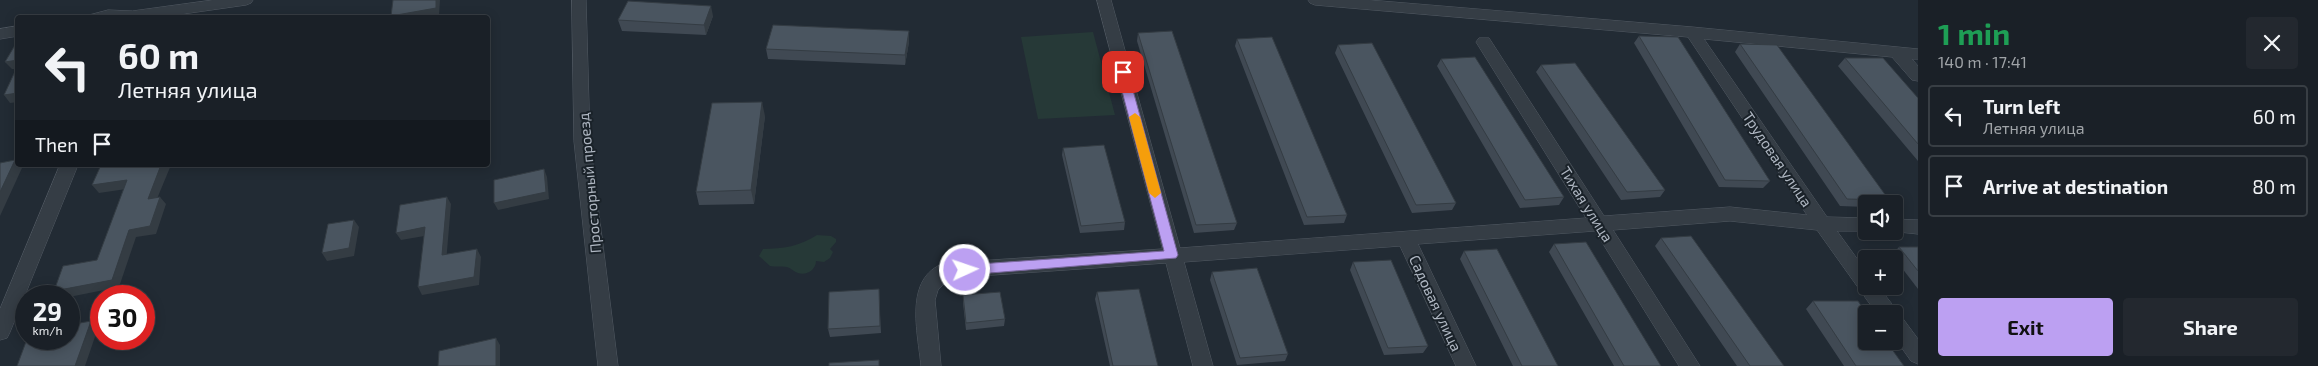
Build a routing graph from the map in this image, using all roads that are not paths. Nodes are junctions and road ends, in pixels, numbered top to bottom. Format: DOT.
graph roads {
  1 [pos="137,0"];
  2 [pos="246,0"];
  3 [pos="580,0"];
  4 [pos="1104,0"];
  5 [pos="1315,0"];
  6 [pos="133,15"];
  7 [pos="145,15"];
  8 [pos="15,32"];
  9 [pos="1692,32"];
  10 [pos="0,34"];
  11 [pos="1484,42"];
  12 [pos="1897,52"];
  13 [pos="1918,54"];
  14 [pos="1918,76"];
  15 [pos="68,167"];
  16 [pos="1822,224"];
  17 [pos="1599,225"];
  18 [pos="1858,225"];
  19 [pos="1903,226"];
  20 [pos="1918,226"];
  21 [pos="1406,239"];
  22 [pos="1172,255"];
  23 [pos="1858,273"];
  24 [pos="0,332"];
  25 [pos="1903,334"];
  26 [pos="1918,355"];
  27 [pos="608,366"];
  28 [pos="931,366"];
  29 [pos="1203,366"];
  30 [pos="1466,366"];
  31 [pos="1690,366"];
  1 -- 6 [label="street"];
  2 -- 7 [label="street"];
  3 -- 27 [label="street, Просторный проезд"];
  4 -- 22 [label="street"];
  5 -- 9 [label="street"];
  8 -- 10 [label="street"];
  9 -- 12 [label="street"];
  9 -- 16 [label="street, Трудовая улица"];
  11 -- 17 [label="street, Тихая улица"];
  12 -- 13 [label="street"];
  12 -- 14 [label="street"];
  15 -- 24 [label="street"];
  16 -- 17 [label="street"];
  16 -- 18 [label="street"];
  16 -- 23 [label="street, Трудовая улица"];
  17 -- 21 [label="street"];
  17 -- 31 [label="street, Тихая улица"];
  19 -- 20 [label="street"];
  21 -- 22 [label="street"];
  21 -- 30 [label="street, Садовая улица"];
  22 -- 28 [label="street"];
  22 -- 29 [label="street"];
  25 -- 26 [label="street"];
}
